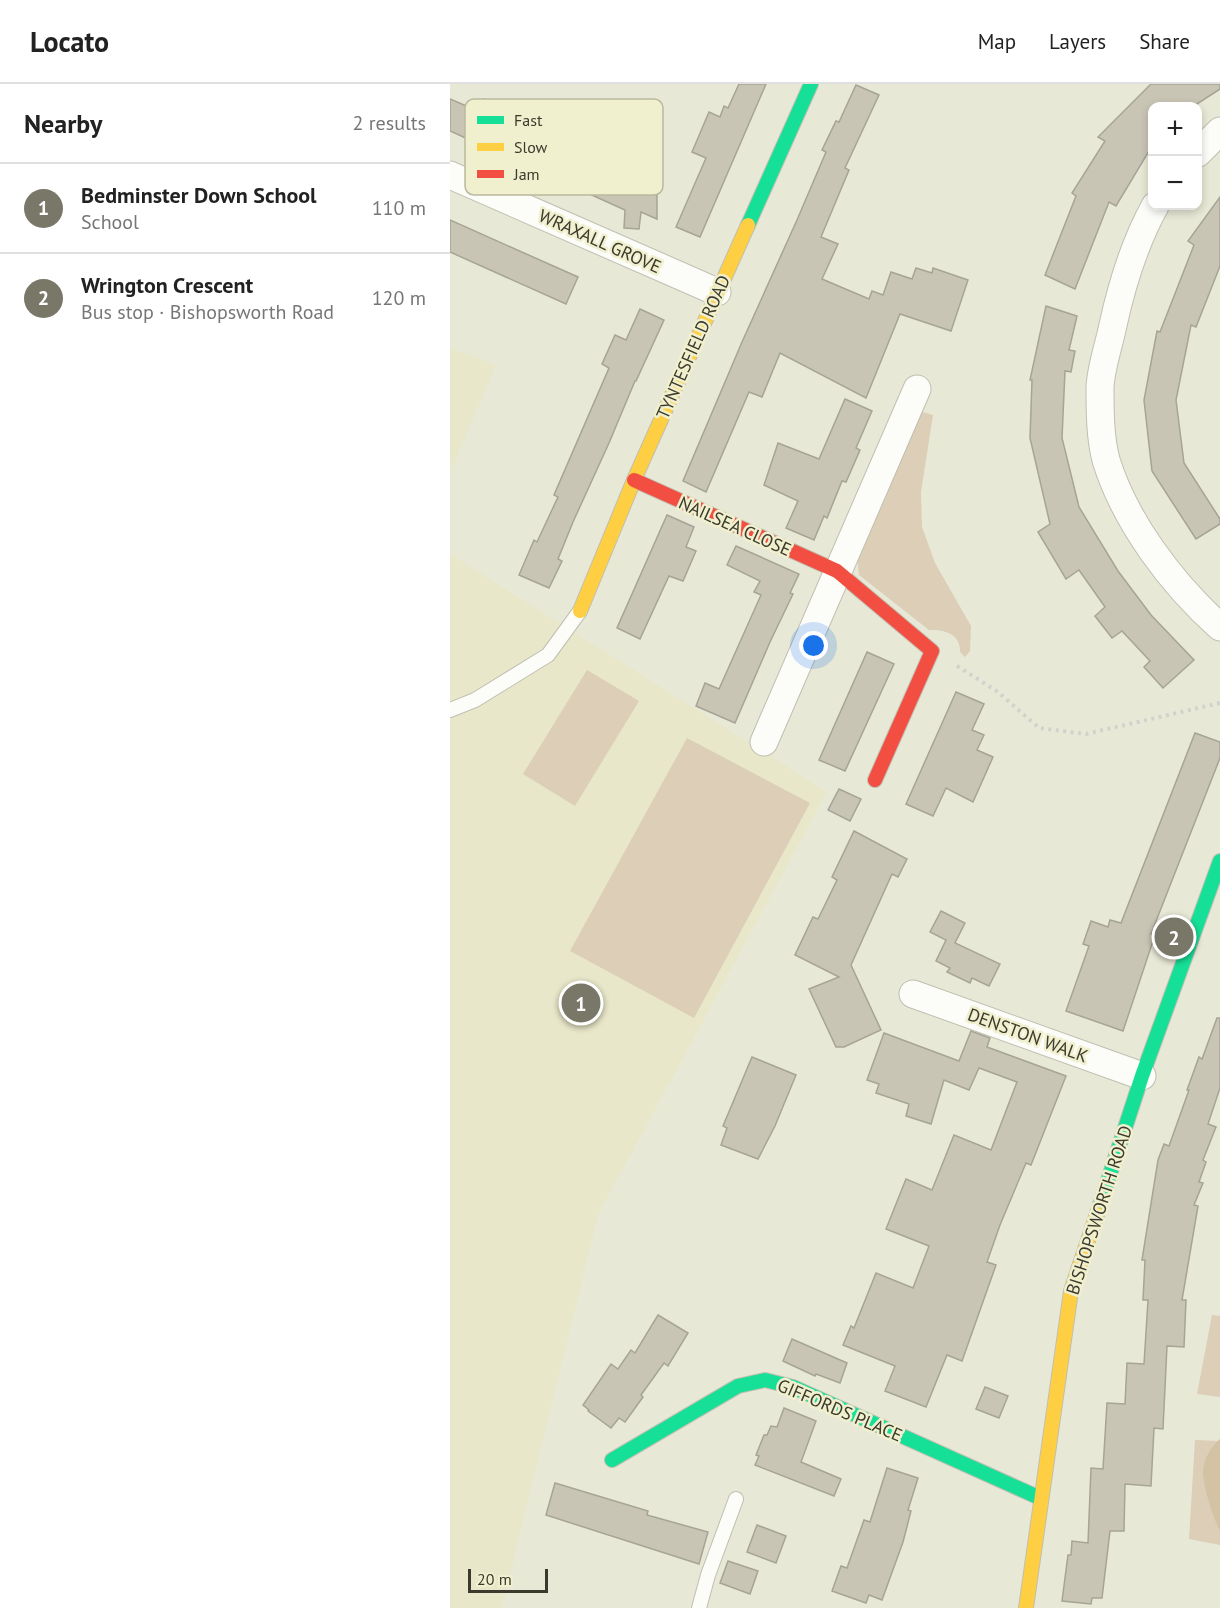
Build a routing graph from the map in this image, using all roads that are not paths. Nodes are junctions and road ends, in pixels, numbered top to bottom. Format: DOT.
graph roads {
  1 [pos="811,84"];
  2 [pos="1220,131"];
  3 [pos="1202,148"];
  4 [pos="450,175"];
  5 [pos="465,182"];
  6 [pos="496,195"];
  7 [pos="1153,210"];
  8 [pos="717,292"];
  9 [pos="917,389"];
  10 [pos="634,480"];
  11 [pos="837,571"];
  12 [pos="580,611"];
  13 [pos="1220,627"];
  14 [pos="450,710"];
  15 [pos="764,742"];
  16 [pos="875,780"];
  17 [pos="1220,861"];
  18 [pos="913,994"];
  19 [pos="1142,1076"];
  20 [pos="612,1460"];
  21 [pos="1040,1498"];
  22 [pos="736,1499"];
  23 [pos="699,1608"];
  24 [pos="1026,1608"];
  1 -- 8 [label="street, TYNTESFIELD ROAD"];
  2 -- 3 [label="street"];
  4 -- 5 [label="street, WRAXALL GROVE"];
  6 -- 8 [label="street, WRAXALL GROVE"];
  7 -- 13 [label="street"];
  8 -- 10 [label="street, TYNTESFIELD ROAD"];
  9 -- 11 [label="street"];
  10 -- 11 [label="street, NAILSEA CLOSE"];
  10 -- 12 [label="street, TYNTESFIELD ROAD"];
  11 -- 15 [label="street"];
  11 -- 16 [label="street, NAILSEA CLOSE"];
  12 -- 14 [label="lane"];
  17 -- 19 [label="street, BISHOPSWORTH ROAD"];
  18 -- 19 [label="street, DENSTON WALK"];
  19 -- 21 [label="street, BISHOPSWORTH ROAD"];
  20 -- 21 [label="street, GIFFORDS PLACE"];
  21 -- 24 [label="street, BISHOPSWORTH ROAD"];
  22 -- 23 [label="lane"];
}
